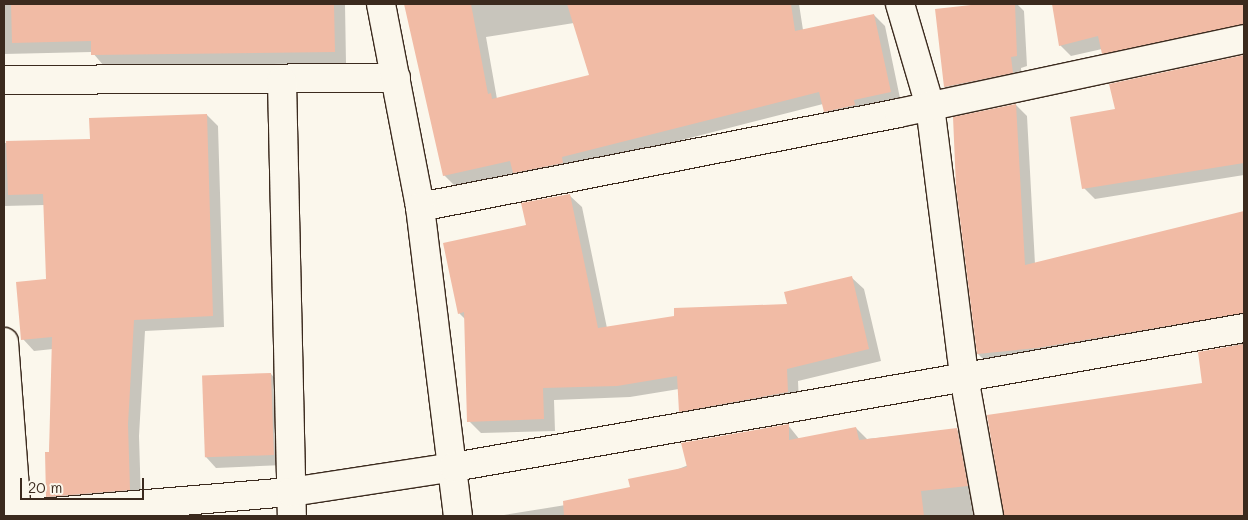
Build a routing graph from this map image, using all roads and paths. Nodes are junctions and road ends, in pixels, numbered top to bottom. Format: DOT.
graph roads {
  1 [pos="381,4"];
  2 [pos="900,4"];
  3 [pos="1244,39"];
  4 [pos="396,78"];
  5 [pos="4,80"];
  6 [pos="282,81"];
  7 [pos="930,106"];
  8 [pos="420,207"];
  9 [pos="1244,328"];
  10 [pos="4,342"];
  11 [pos="964,377"];
  12 [pos="454,467"];
  13 [pos="292,504"];
  14 [pos="13,516"];
  15 [pos="458,516"];
  16 [pos="989,516"];
  1 -- 4 [label="street"];
  2 -- 7 [label="street"];
  3 -- 7 [label="street"];
  4 -- 6 [label="street"];
  4 -- 8 [label="street"];
  5 -- 6 [label="street"];
  6 -- 13 [label="street"];
  7 -- 8 [label="street"];
  7 -- 11 [label="street"];
  8 -- 12 [label="street"];
  9 -- 11 [label="street"];
  10 -- 14 [label="street"];
  11 -- 12 [label="street"];
  11 -- 16 [label="street"];
  12 -- 13 [label="street"];
  12 -- 15 [label="street"];
  13 -- 14 [label="street"];
}
